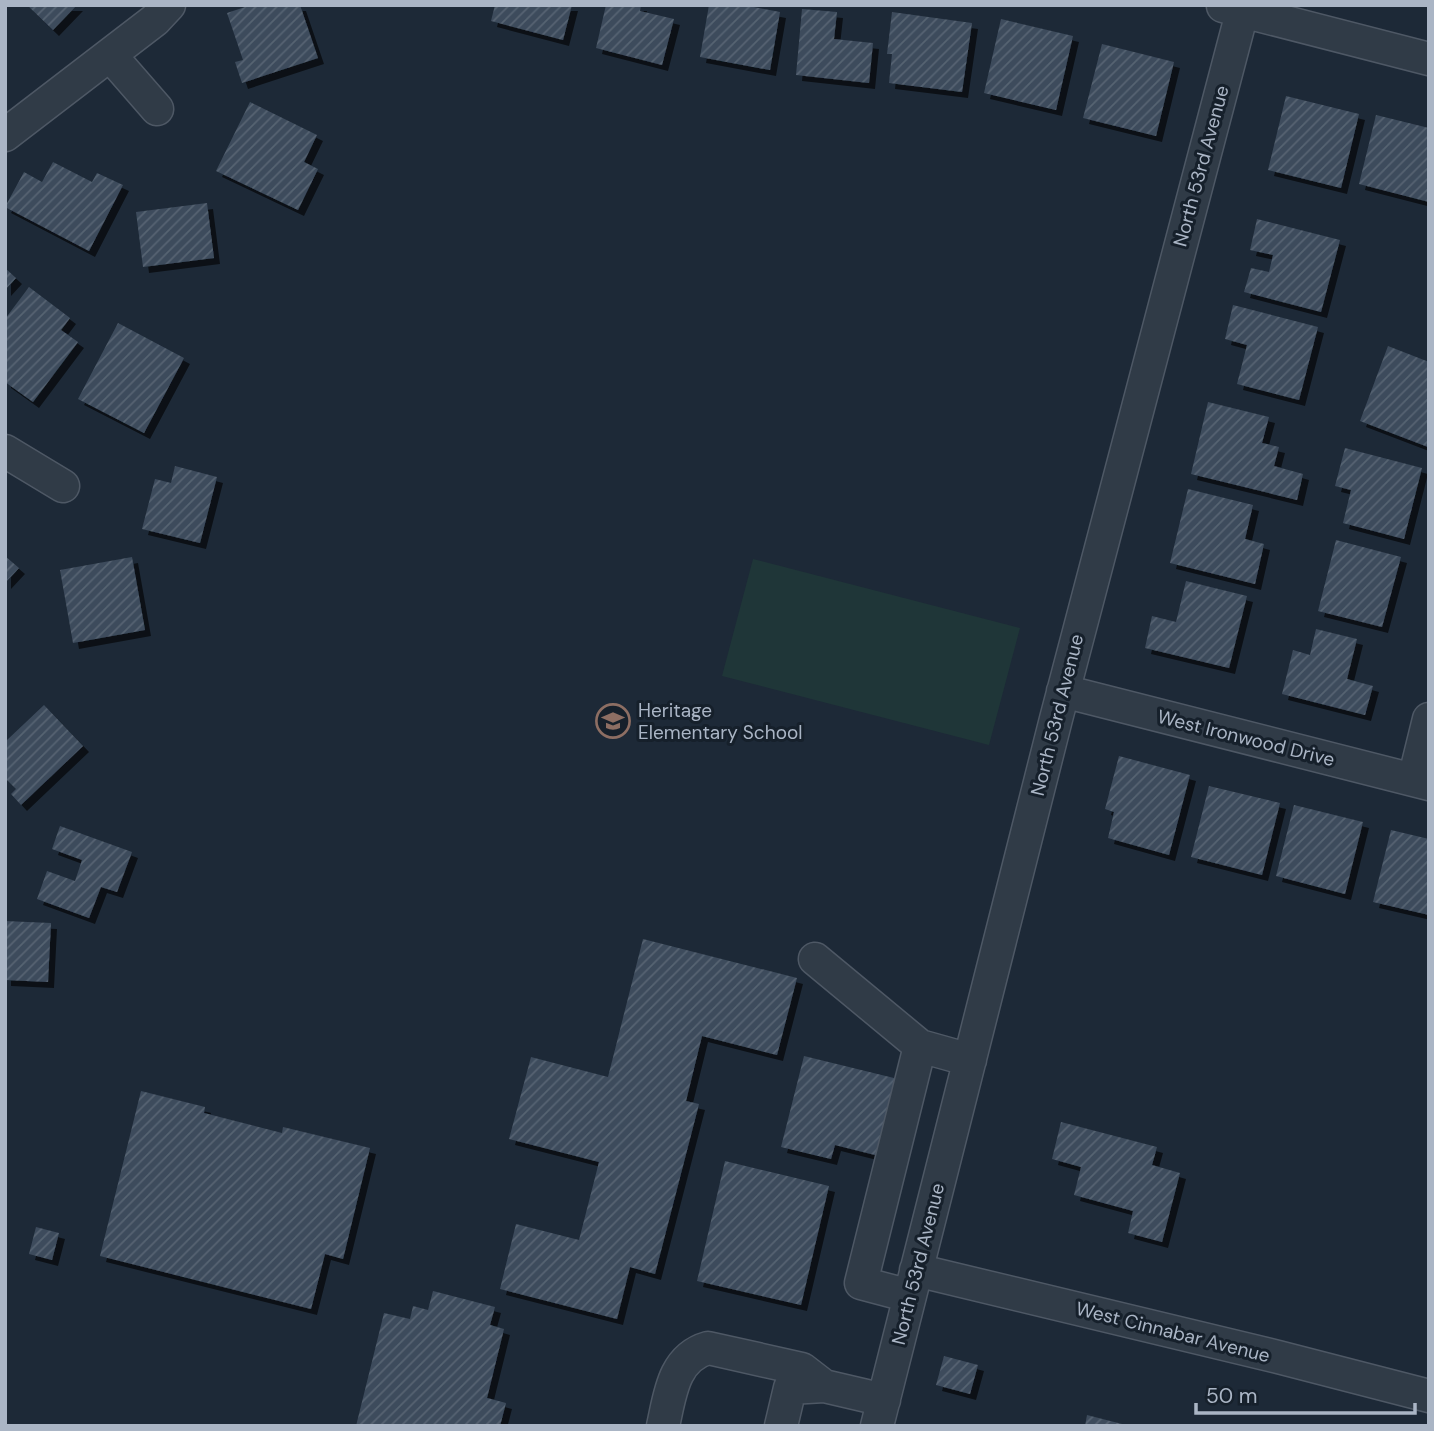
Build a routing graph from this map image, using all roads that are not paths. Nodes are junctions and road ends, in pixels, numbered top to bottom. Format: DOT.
graph roads {
  1 [pos="169,5"];
  2 [pos="1236,7"];
  3 [pos="110,55"];
  4 [pos="1429,59"];
  5 [pos="157,109"];
  6 [pos="5,135"];
  7 [pos="5,451"];
  8 [pos="63,486"];
  9 [pos="1063,691"];
  10 [pos="1429,719"];
  11 [pos="1421,782"];
  12 [pos="815,959"];
  13 [pos="920,1046"];
  14 [pos="970,1060"];
  15 [pos="913,1283"];
  16 [pos="824,1386"];
  17 [pos="1429,1396"];
  18 [pos="880,1413"];
  19 [pos="663,1426"];
  20 [pos="780,1426"];
  1 -- 3 [label="street"];
  2 -- 4 [label="street"];
  2 -- 9 [label="street, North 53rd Avenue"];
  3 -- 5 [label="street"];
  3 -- 6 [label="street"];
  7 -- 8 [label="street"];
  9 -- 11 [label="street, West Ironwood Drive"];
  9 -- 14 [label="street, North 53rd Avenue"];
  10 -- 11 [label="street"];
  12 -- 13 [label="street"];
  13 -- 14 [label="street"];
  13 -- 15 [label="street, West Cinnabar Avenue"];
  14 -- 15 [label="street, North 53rd Avenue"];
  15 -- 17 [label="street, West Cinnabar Avenue"];
  15 -- 18 [label="street, North 53rd Avenue"];
  16 -- 18 [label="street"];
  16 -- 19 [label="street"];
  16 -- 20 [label="street"];
}
